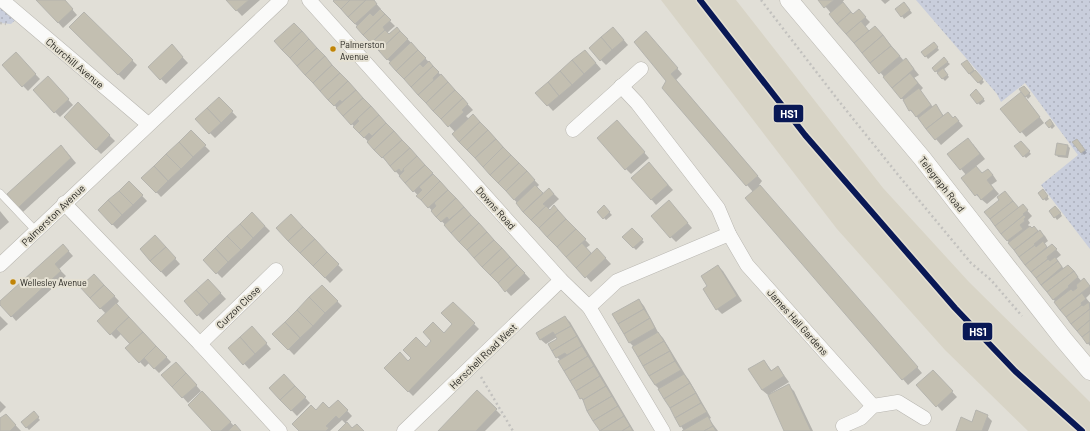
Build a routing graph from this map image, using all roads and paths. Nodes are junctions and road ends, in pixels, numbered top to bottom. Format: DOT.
graph roads {
  1 [pos="2,0"];
  2 [pos="281,0"];
  3 [pos="309,0"];
  4 [pos="761,0"];
  5 [pos="789,0"];
  6 [pos="641,69"];
  7 [pos="621,86"];
  8 [pos="148,124"];
  9 [pos="573,130"];
  10 [pos="0,193"];
  11 [pos="64,203"];
  12 [pos="36,231"];
  13 [pos="729,234"];
  14 [pos="0,266"];
  15 [pos="276,270"];
  16 [pos="561,280"];
  17 [pos="589,307"];
  18 [pos="1025,320"];
  19 [pos="200,344"];
  20 [pos="473,364"];
  21 [pos="1090,371"];
  22 [pos="873,406"];
  23 [pos="924,418"];
  24 [pos="843,426"];
  25 [pos="280,431"];
  26 [pos="404,431"];
  27 [pos="513,431"];
  28 [pos="663,431"];
  1 -- 8 [label="street, Churchill Avenue"];
  2 -- 8 [label="street, Palmerston Avenue"];
  3 -- 16 [label="street, Downs Road"];
  4 -- 18 [label="path"];
  5 -- 21 [label="street, Telegraph Road"];
  6 -- 7 [label="street"];
  7 -- 9 [label="street"];
  7 -- 13 [label="street, James Hall Gardens"];
  8 -- 11 [label="street, Palmerston Avenue"];
  10 -- 12 [label="lane"];
  11 -- 12 [label="street, Palmerston Avenue"];
  11 -- 19 [label="street"];
  12 -- 14 [label="street, Palmerston Avenue"];
  13 -- 17 [label="street"];
  13 -- 22 [label="street, James Hall Gardens"];
  15 -- 19 [label="street, Curzon Close"];
  16 -- 17 [label="street, Downs Road"];
  16 -- 20 [label="street, Herschell Road West"];
  17 -- 28 [label="street, Downs Road"];
  19 -- 25 [label="street"];
  20 -- 26 [label="street, Herschell Road West"];
  20 -- 27 [label="path"];
  22 -- 23 [label="street"];
  22 -- 24 [label="street"];
}
